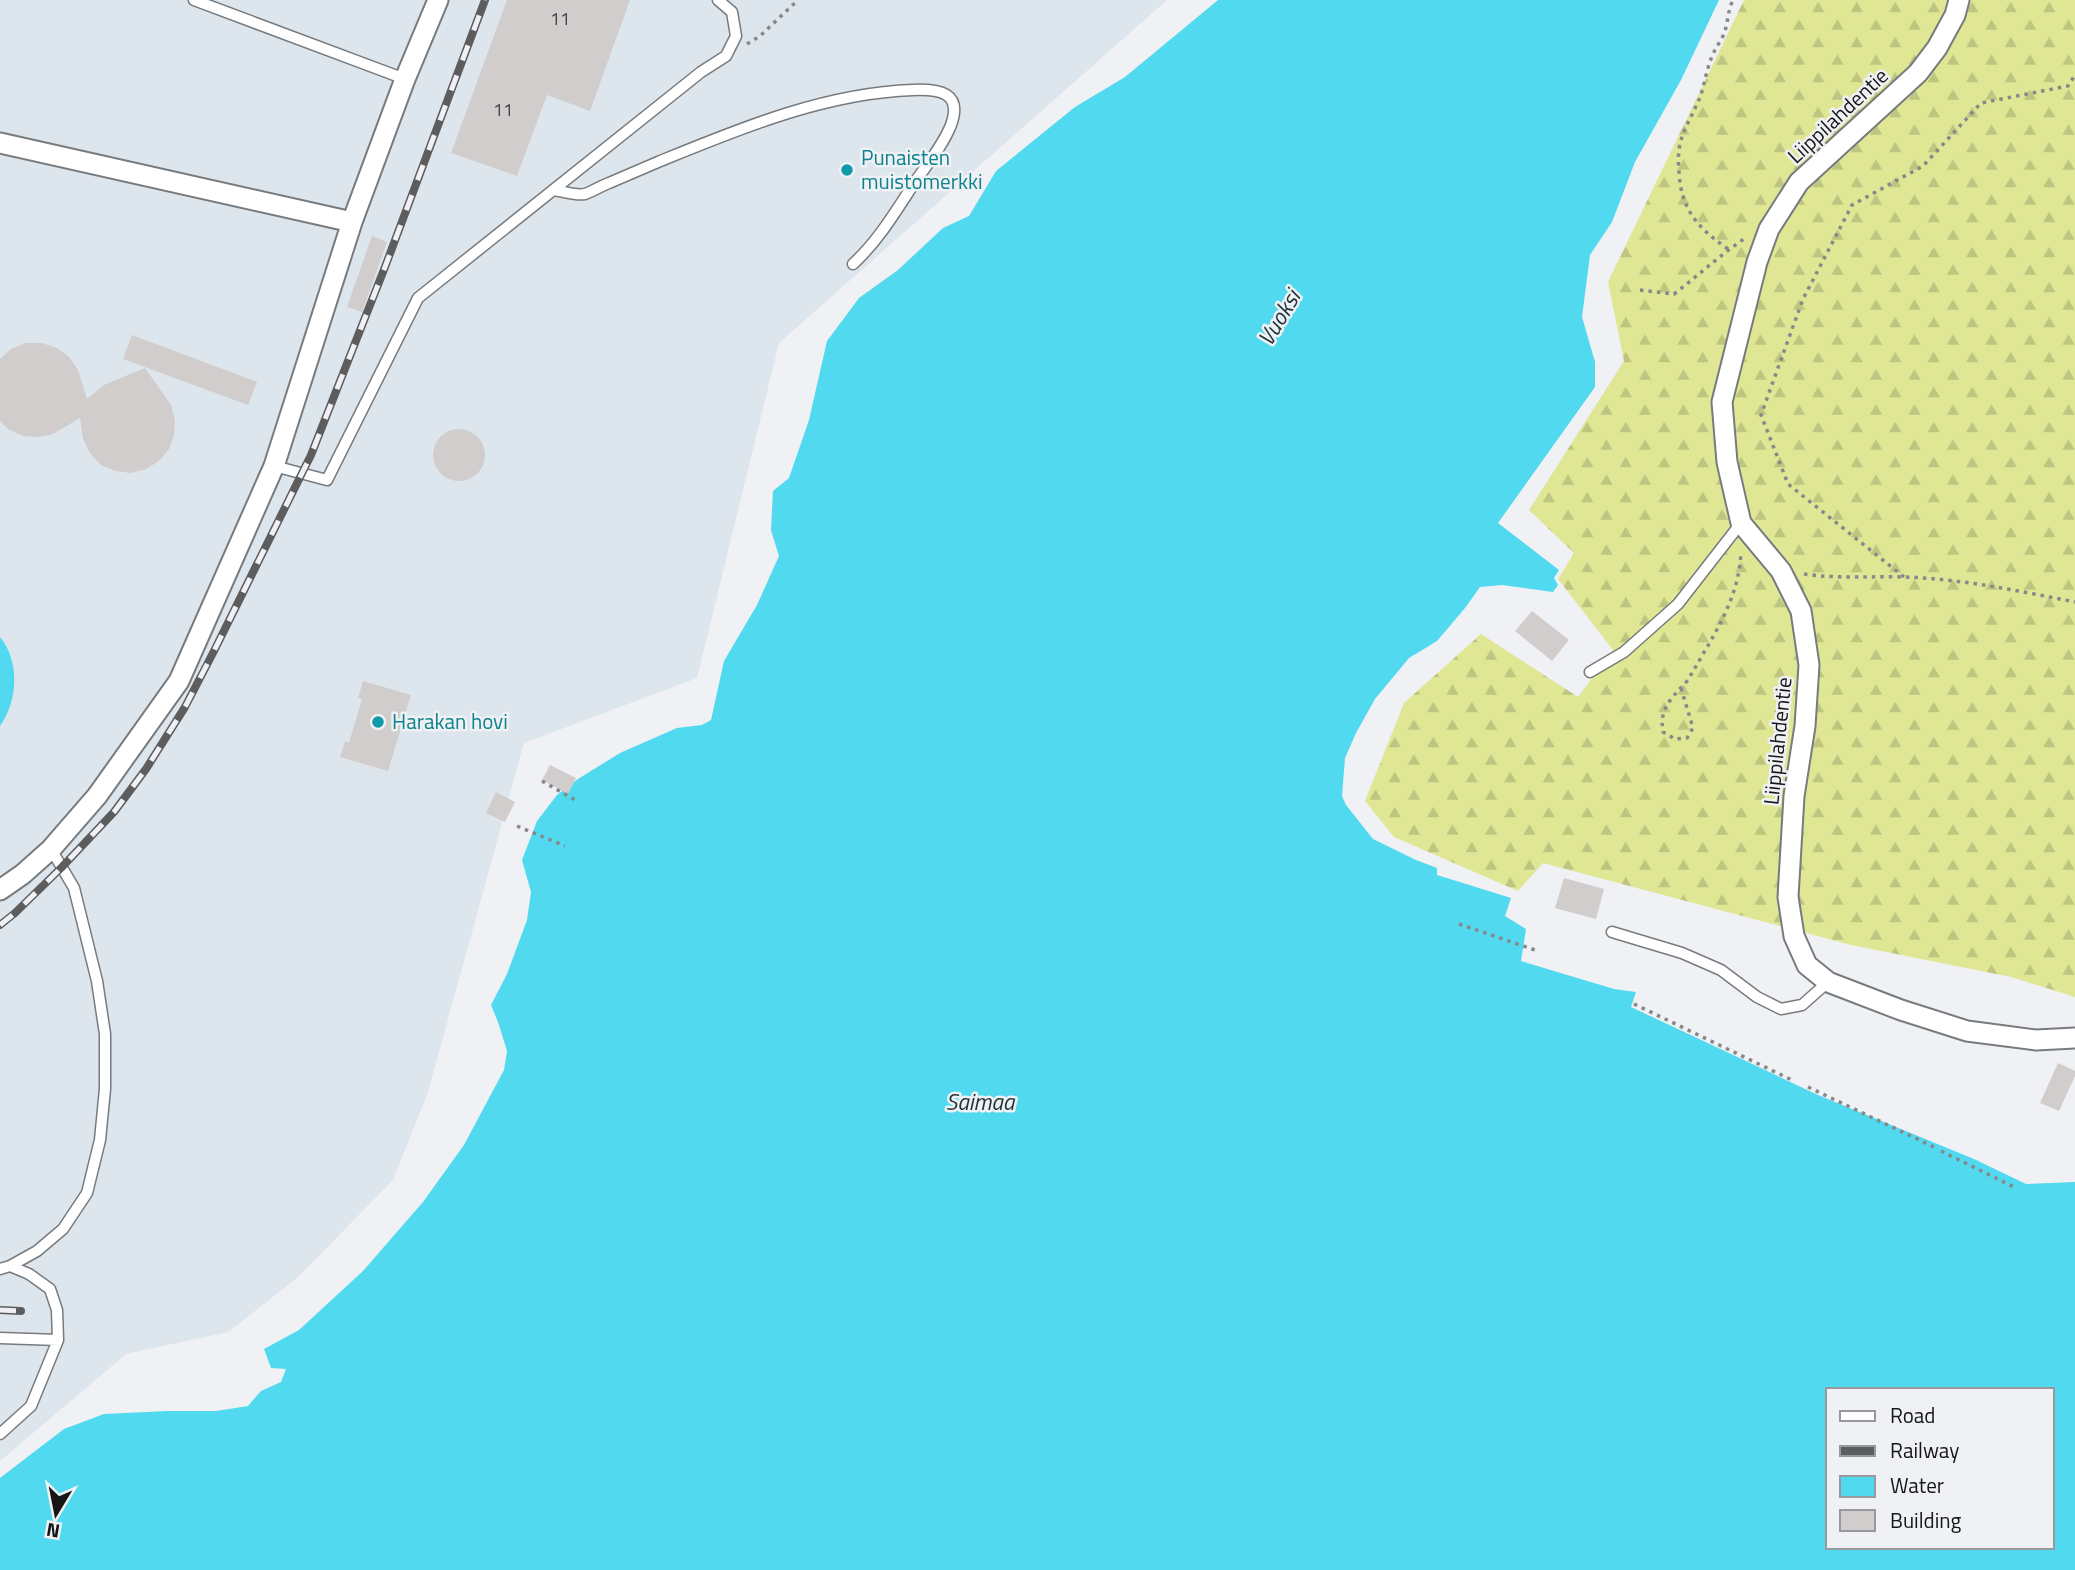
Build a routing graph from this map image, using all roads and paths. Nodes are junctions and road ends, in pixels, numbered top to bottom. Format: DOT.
graph roads {
  1 [pos="194,0"];
  2 [pos="438,0"];
  3 [pos="718,0"];
  4 [pos="798,0"];
  5 [pos="1732,0"];
  6 [pos="1959,0"];
  7 [pos="726,56"];
  8 [pos="2075,75"];
  9 [pos="405,79"];
  10 [pos="0,143"];
  11 [pos="553,190"];
  12 [pos="352,222"];
  13 [pos="1769,229"];
  14 [pos="1728,249"];
  15 [pos="853,264"];
  16 [pos="1640,290"];
  17 [pos="274,466"];
  18 [pos="1741,523"];
  19 [pos="1781,571"];
  20 [pos="1904,577"];
  21 [pos="2075,602"];
  22 [pos="1590,673"];
  23 [pos="1681,688"];
  24 [pos="542,781"];
  25 [pos="577,801"];
  26 [pos="517,826"];
  27 [pos="565,846"];
  28 [pos="51,849"];
  29 [pos="0,890"];
  30 [pos="1459,923"];
  31 [pos="1612,932"];
  32 [pos="1535,950"];
  33 [pos="1828,982"];
  34 [pos="1634,1004"];
  35 [pos="2075,1038"];
  36 [pos="1794,1081"];
  37 [pos="1808,1087"];
  38 [pos="1934,1147"];
  39 [pos="1941,1151"];
  40 [pos="2016,1188"];
  41 [pos="5,1268"];
  42 [pos="0,1338"];
  43 [pos="58,1340"];
  44 [pos="0,1434"];
  1 -- 9 [label="lane"];
  2 -- 9 [label="street"];
  3 -- 7 [label="lane"];
  4 -- 7 [label="path"];
  5 -- 14 [label="path"];
  6 -- 13 [label="street, Liippilahdentie"];
  7 -- 11 [label="lane"];
  8 -- 20 [label="path"];
  9 -- 12 [label="street"];
  10 -- 12 [label="street"];
  11 -- 15 [label="lane"];
  11 -- 17 [label="lane"];
  12 -- 17 [label="street"];
  13 -- 14 [label="path"];
  13 -- 18 [label="street, Liippilahdentie"];
  14 -- 16 [label="path"];
  17 -- 28 [label="street"];
  18 -- 19 [label="street, Liippilahdentie"];
  18 -- 22 [label="lane"];
  18 -- 23 [label="path"];
  19 -- 20 [label="path"];
  19 -- 33 [label="street, Liippilahdentie"];
  20 -- 21 [label="path"];
  23 -- 23 [label="path"];
  24 -- 25 [label="path"];
  26 -- 27 [label="path"];
  28 -- 29 [label="street"];
  28 -- 41 [label="lane"];
  30 -- 32 [label="path"];
  31 -- 33 [label="lane"];
  33 -- 35 [label="street, Liippilahdentie"];
  34 -- 36 [label="path"];
  37 -- 38 [label="path"];
  39 -- 40 [label="path"];
  41 -- 43 [label="lane"];
  42 -- 43 [label="lane"];
  43 -- 44 [label="lane"];
}
